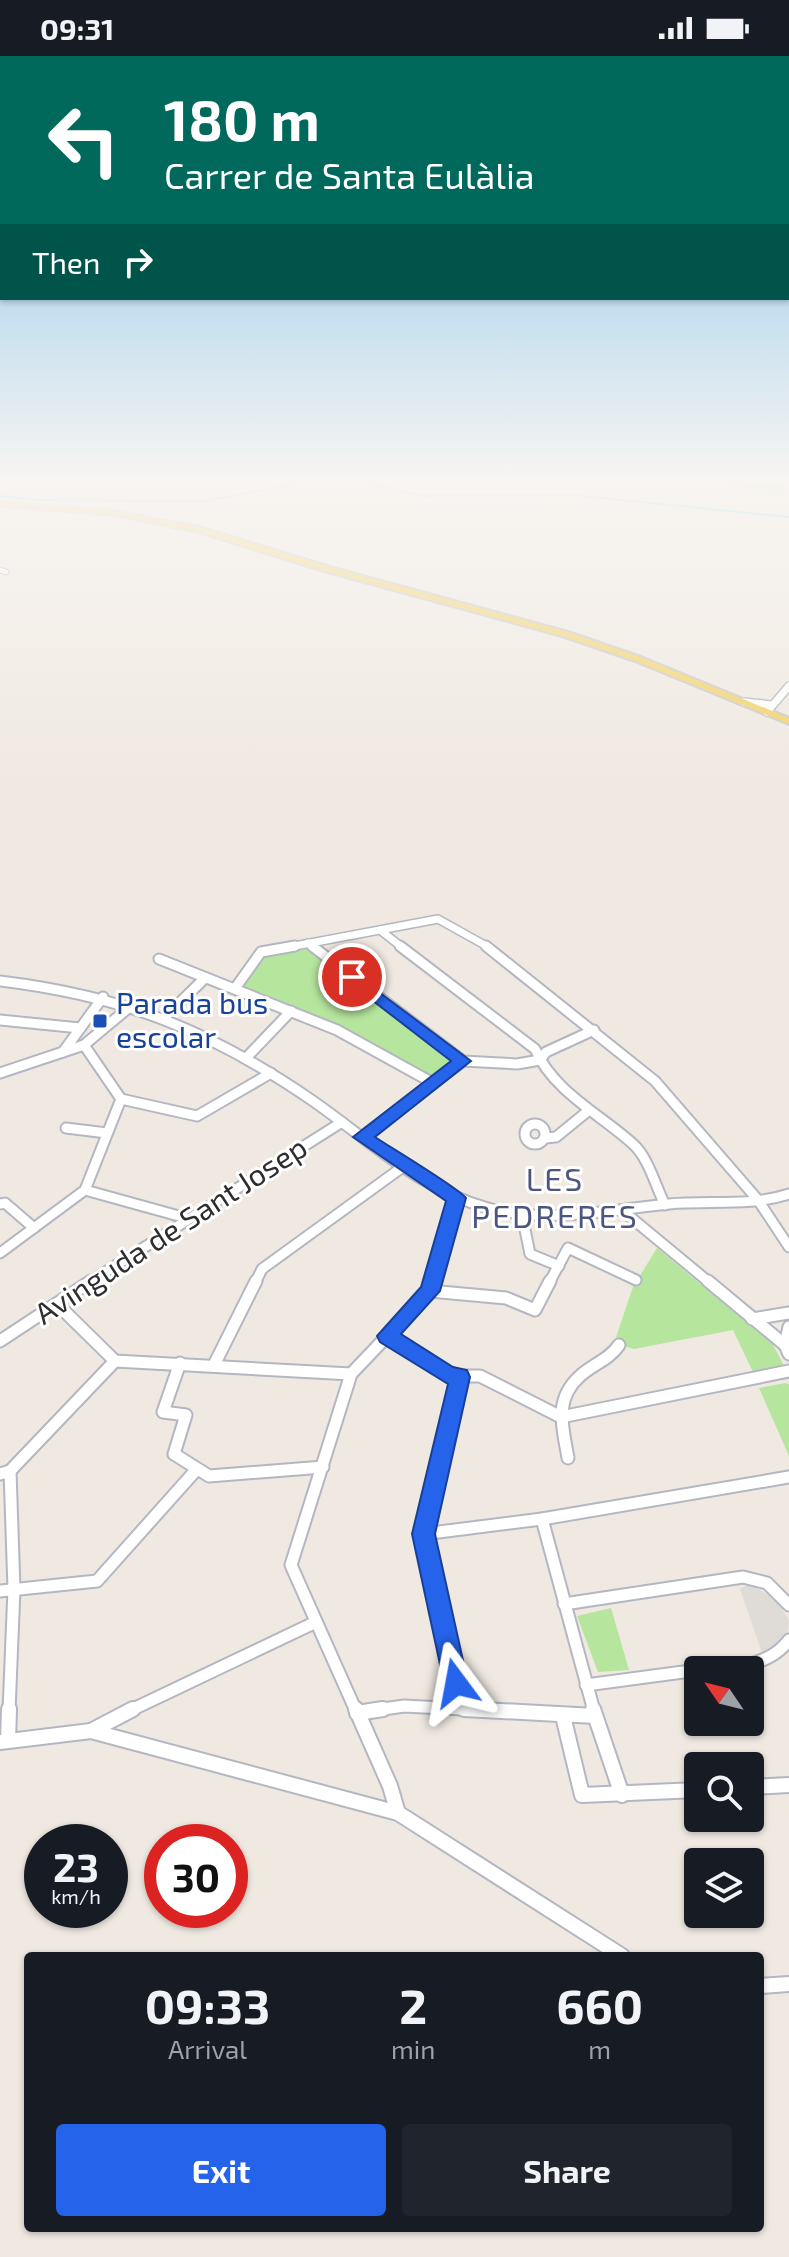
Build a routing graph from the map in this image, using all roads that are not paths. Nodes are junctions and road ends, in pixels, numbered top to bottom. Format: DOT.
graph roads {
  1 [pos="374,582"];
  2 [pos="789,686"];
  3 [pos="789,704"];
  4 [pos="773,705"];
  5 [pos="784,719"];
  6 [pos="380,930"];
  7 [pos="308,943"];
  8 [pos="159,959"];
  9 [pos="205,978"];
  10 [pos="0,981"];
  11 [pos="236,987"];
  12 [pos="103,997"];
  13 [pos="132,1005"];
  14 [pos="291,1011"];
  15 [pos="166,1016"];
  16 [pos="0,1020"];
  17 [pos="80,1028"];
  18 [pos="594,1030"];
  19 [pos="84,1045"];
  20 [pos="63,1052"];
  21 [pos="247,1057"];
  22 [pos="540,1060"];
  23 [pos="463,1061"];
  24 [pos="0,1073"];
  25 [pos="271,1073"];
  26 [pos="433,1083"];
  27 [pos="121,1099"];
  28 [pos="588,1111"];
  29 [pos="342,1122"];
  30 [pos="66,1128"];
  31 [pos="107,1133"];
  32 [pos="549,1136"];
  33 [pos="362,1137"];
  34 [pos="404,1166"];
  35 [pos="85,1190"];
  36 [pos="789,1194"];
  37 [pos="457,1198"];
  38 [pos="758,1200"];
  39 [pos="0,1204"];
  40 [pos="665,1205"];
  41 [pos="623,1211"];
  42 [pos="522,1215"];
  43 [pos="186,1218"];
  44 [pos="34,1228"];
  45 [pos="789,1247"];
  46 [pos="0,1253"];
  47 [pos="559,1266"];
  48 [pos="636,1280"];
  49 [pos="430,1291"];
  50 [pos="57,1304"];
  51 [pos="789,1313"];
  52 [pos="752,1319"];
  53 [pos="789,1327"];
  54 [pos="387,1336"];
  55 [pos="0,1341"];
  56 [pos="619,1345"];
  57 [pos="787,1350"];
  58 [pos="115,1361"];
  59 [pos="180,1363"];
  60 [pos="214,1365"];
  61 [pos="789,1371"];
  62 [pos="351,1374"];
  63 [pos="460,1377"];
  64 [pos="561,1417"];
  65 [pos="568,1458"];
  66 [pos="323,1467"];
  67 [pos="197,1469"];
  68 [pos="5,1472"];
  69 [pos="789,1477"];
  70 [pos="542,1519"];
  71 [pos="423,1534"];
  72 [pos="14,1589"];
  73 [pos="0,1591"];
  74 [pos="564,1604"];
  75 [pos="789,1605"];
  76 [pos="316,1622"];
  77 [pos="789,1640"];
  78 [pos="764,1660"];
  79 [pos="684,1672"];
  80 [pos="586,1685"];
  81 [pos="462,1709"];
  82 [pos="357,1713"];
  83 [pos="563,1716"];
  84 [pos="595,1716"];
  85 [pos="91,1731"];
  86 [pos="4,1741"];
  87 [pos="789,1785"];
  88 [pos="764,1786"];
  89 [pos="684,1791"];
  90 [pos="622,1795"];
  91 [pos="398,1813"];
  92 [pos="616,1952"];
  93 [pos="789,1984"];
  94 [pos="764,1986"];
  1 -- 4 [label="main road"];
  2 -- 4 [label="street"];
  3 -- 4 [label="street"];
  4 -- 5 [label="main road"];
  6 -- 7 [label="street"];
  6 -- 18 [label="street"];
  6 -- 22 [label="street"];
  7 -- 11 [label="street"];
  7 -- 23 [label="street"];
  8 -- 9 [label="street"];
  9 -- 11 [label="street"];
  9 -- 15 [label="street"];
  10 -- 12 [label="street"];
  11 -- 14 [label="street"];
  12 -- 13 [label="street"];
  12 -- 17 [label="street"];
  13 -- 15 [label="street"];
  13 -- 19 [label="street"];
  14 -- 21 [label="street"];
  14 -- 26 [label="street"];
  15 -- 21 [label="street"];
  16 -- 17 [label="street"];
  17 -- 20 [label="street"];
  18 -- 22 [label="street"];
  18 -- 38 [label="street"];
  19 -- 20 [label="street"];
  19 -- 27 [label="street"];
  20 -- 24 [label="street"];
  21 -- 25 [label="street"];
  22 -- 23 [label="street"];
  22 -- 28 [label="street"];
  23 -- 26 [label="street"];
  25 -- 27 [label="street"];
  25 -- 29 [label="street"];
  26 -- 33 [label="street"];
  27 -- 31 [label="street"];
  28 -- 32 [label="street"];
  28 -- 40 [label="street"];
  29 -- 33 [label="street"];
  29 -- 43 [label="street, Avinguda de Sant Josep"];
  30 -- 31 [label="street"];
  31 -- 35 [label="street"];
  33 -- 34 [label="street"];
  34 -- 37 [label="street"];
  34 -- 60 [label="street"];
  35 -- 43 [label="street"];
  35 -- 44 [label="street"];
  36 -- 38 [label="street"];
  37 -- 42 [label="street"];
  37 -- 49 [label="street"];
  38 -- 40 [label="street"];
  38 -- 45 [label="street"];
  39 -- 44 [label="street"];
  40 -- 41 [label="street"];
  41 -- 42 [label="street"];
  41 -- 52 [label="street"];
  42 -- 47 [label="street"];
  43 -- 50 [label="street, Avinguda de Sant Josep"];
  44 -- 46 [label="street"];
  47 -- 48 [label="street"];
  47 -- 49 [label="street"];
  49 -- 54 [label="street"];
  50 -- 55 [label="street, Avinguda de Sant Josep"];
  50 -- 58 [label="street"];
  51 -- 52 [label="street"];
  52 -- 57 [label="street"];
  53 -- 57 [label="street"];
  54 -- 62 [label="street"];
  54 -- 63 [label="street"];
  56 -- 64 [label="street"];
  58 -- 59 [label="street"];
  58 -- 68 [label="street"];
  59 -- 60 [label="street"];
  59 -- 67 [label="street"];
  60 -- 62 [label="street"];
  61 -- 64 [label="street"];
  62 -- 66 [label="street"];
  63 -- 64 [label="street"];
  63 -- 71 [label="street"];
  64 -- 65 [label="street"];
  66 -- 67 [label="street"];
  66 -- 76 [label="street"];
  67 -- 72 [label="street"];
  68 -- 72 [label="street"];
  69 -- 70 [label="street"];
  70 -- 71 [label="street"];
  70 -- 74 [label="street"];
  71 -- 81 [label="street"];
  72 -- 73 [label="street"];
  72 -- 86 [label="street"];
  74 -- 75 [label="street"];
  74 -- 80 [label="street"];
  76 -- 82 [label="street"];
  76 -- 85 [label="street"];
  77 -- 78 [label="street"];
  79 -- 80 [label="street"];
  80 -- 84 [label="street"];
  81 -- 82 [label="street"];
  81 -- 83 [label="street"];
  82 -- 91 [label="street"];
  83 -- 84 [label="street"];
  83 -- 90 [label="street"];
  84 -- 90 [label="street"];
  85 -- 86 [label="street"];
  85 -- 91 [label="street"];
  87 -- 88 [label="street"];
  89 -- 90 [label="street"];
  91 -- 92 [label="street"];
  93 -- 94 [label="street"];
}
